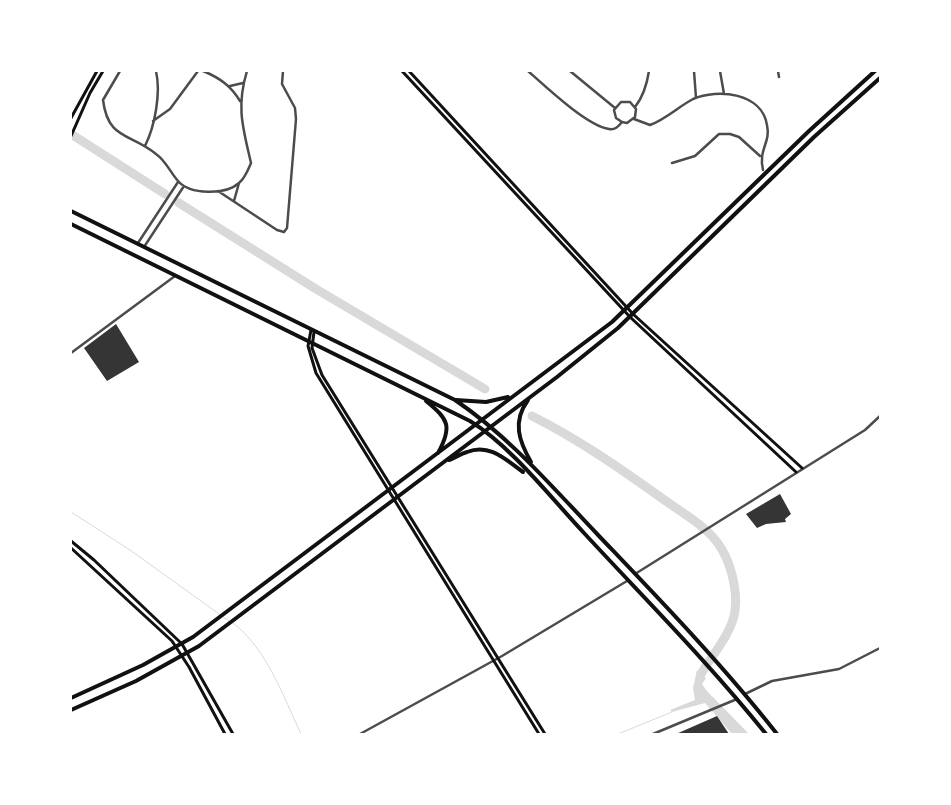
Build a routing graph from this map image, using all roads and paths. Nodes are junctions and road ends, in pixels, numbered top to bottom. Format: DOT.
graph roads {
  1 [pos="97,71"];
  2 [pos="103,71"];
  3 [pos="120,71"];
  4 [pos="156,71"];
  5 [pos="198,71"];
  6 [pos="203,71"];
  7 [pos="246,71"];
  8 [pos="283,71"];
  9 [pos="402,71"];
  10 [pos="409,71"];
  11 [pos="528,71"];
  12 [pos="570,71"];
  13 [pos="648,71"];
  14 [pos="694,71"];
  15 [pos="720,71"];
  16 [pos="778,71"];
  17 [pos="875,71"];
  18 [pos="779,77"];
  19 [pos="880,78"];
  20 [pos="243,82"];
  21 [pos="229,86"];
  22 [pos="724,94"];
  23 [pos="696,98"];
  24 [pos="240,101"];
  25 [pos="635,107"];
  26 [pos="615,108"];
  27 [pos="71,118"];
  28 [pos="634,119"];
  29 [pos="152,122"];
  30 [pos="622,122"];
  31 [pos="71,136"];
  32 [pos="144,146"];
  33 [pos="761,157"];
  34 [pos="672,163"];
  35 [pos="763,170"];
  36 [pos="178,182"];
  37 [pos="239,183"];
  38 [pos="184,186"];
  39 [pos="217,191"];
  40 [pos="234,201"];
  41 [pos="71,211"];
  42 [pos="71,224"];
  43 [pos="137,245"];
  44 [pos="144,248"];
  45 [pos="175,276"];
  46 [pos="626,310"];
  47 [pos="632,316"];
  48 [pos="313,331"];
  49 [pos="310,341"];
  50 [pos="71,353"];
  51 [pos="532,395"];
  52 [pos="510,396"];
  53 [pos="420,397"];
  54 [pos="455,400"];
  55 [pos="880,416"];
  56 [pos="484,420"];
  57 [pos="477,426"];
  58 [pos="492,426"];
  59 [pos="485,432"];
  60 [pos="437,454"];
  61 [pos="444,462"];
  62 [pos="534,467"];
  63 [pos="802,468"];
  64 [pos="796,472"];
  65 [pos="530,476"];
  66 [pos="391,490"];
  67 [pos="396,498"];
  68 [pos="71,542"];
  69 [pos="71,548"];
  70 [pos="635,574"];
  71 [pos="627,581"];
  72 [pos="182,644"];
  73 [pos="176,647"];
  74 [pos="880,648"];
  75 [pos="188,653"];
  76 [pos="183,656"];
  77 [pos="498,658"];
  78 [pos="494,660"];
  79 [pos="745,694"];
  80 [pos="71,698"];
  81 [pos="738,699"];
  82 [pos="71,710"];
  83 [pos="369,729"];
  84 [pos="225,734"];
  85 [pos="233,734"];
  86 [pos="360,734"];
  87 [pos="372,734"];
  88 [pos="539,734"];
  89 [pos="545,734"];
  90 [pos="653,734"];
  91 [pos="766,734"];
  92 [pos="777,734"];
  1 -- 27 [label="main road"];
  2 -- 31 [label="main road"];
  3 -- 32 [label="street"];
  4 -- 29 [label="street"];
  5 -- 29 [label="street"];
  6 -- 21 [label="street"];
  7 -- 20 [label="street"];
  8 -- 40 [label="street"];
  9 -- 46 [label="main road"];
  10 -- 46 [label="main road"];
  11 -- 30 [label="street"];
  12 -- 26 [label="street"];
  13 -- 25 [label="street"];
  14 -- 23 [label="street"];
  15 -- 22 [label="street"];
  16 -- 18 [label="street"];
  17 -- 46 [label="main road"];
  19 -- 47 [label="main road"];
  20 -- 21 [label="street"];
  20 -- 24 [label="street"];
  21 -- 24 [label="street"];
  22 -- 23 [label="street"];
  22 -- 33 [label="street"];
  23 -- 28 [label="street"];
  24 -- 37 [label="street"];
  25 -- 26 [label="street"];
  25 -- 28 [label="street"];
  26 -- 30 [label="street"];
  28 -- 30 [label="street"];
  29 -- 32 [label="street"];
  32 -- 36 [label="street"];
  33 -- 34 [label="street"];
  33 -- 35 [label="street"];
  36 -- 38 [label="street"];
  36 -- 43 [label="street"];
  37 -- 39 [label="street"];
  37 -- 40 [label="street"];
  38 -- 39 [label="street"];
  38 -- 44 [label="street"];
  39 -- 40 [label="street"];
  41 -- 43 [label="main road"];
  42 -- 45 [label="main road"];
  43 -- 44 [label="main road"];
  44 -- 48 [label="main road"];
  45 -- 49 [label="main road"];
  45 -- 50 [label="street"];
  46 -- 47 [label="main road"];
  46 -- 52 [label="main road"];
  47 -- 51 [label="main road"];
  47 -- 63 [label="main road"];
  47 -- 64 [label="main road"];
  48 -- 49 [label="main road"];
  48 -- 54 [label="main road"];
  49 -- 53 [label="main road"];
  49 -- 66 [label="main road"];
  51 -- 58 [label="main road"];
  51 -- 62 [label="main road"];
  52 -- 54 [label="main road"];
  52 -- 56 [label="main road"];
  53 -- 57 [label="main road"];
  53 -- 60 [label="main road"];
  54 -- 56 [label="main road"];
  55 -- 63 [label="street"];
  56 -- 57 [label="main road"];
  56 -- 58 [label="main road"];
  57 -- 59 [label="main road"];
  57 -- 60 [label="main road"];
  58 -- 59 [label="main road"];
  58 -- 62 [label="main road"];
  59 -- 61 [label="main road"];
  59 -- 65 [label="main road"];
  60 -- 66 [label="main road"];
  61 -- 65 [label="main road"];
  61 -- 67 [label="main road"];
  62 -- 70 [label="main road"];
  63 -- 64 [label="street"];
  64 -- 70 [label="street"];
  65 -- 71 [label="main road"];
  66 -- 67 [label="main road"];
  66 -- 72 [label="main road"];
  67 -- 75 [label="main road"];
  67 -- 77 [label="main road"];
  67 -- 78 [label="main road"];
  68 -- 72 [label="main road"];
  69 -- 73 [label="main road"];
  70 -- 79 [label="main road"];
  71 -- 77 [label="street"];
  71 -- 81 [label="main road"];
  72 -- 73 [label="main road"];
  72 -- 75 [label="main road"];
  73 -- 76 [label="main road"];
  73 -- 80 [label="main road"];
  74 -- 79 [label="street"];
  75 -- 76 [label="main road"];
  75 -- 85 [label="main road"];
  76 -- 82 [label="main road"];
  76 -- 84 [label="main road"];
  77 -- 78 [label="street"];
  77 -- 89 [label="main road"];
  78 -- 83 [label="street"];
  78 -- 88 [label="main road"];
  79 -- 92 [label="main road"];
  81 -- 90 [label="street"];
  81 -- 91 [label="main road"];
  83 -- 86 [label="street"];
  83 -- 87 [label="street"];
}
